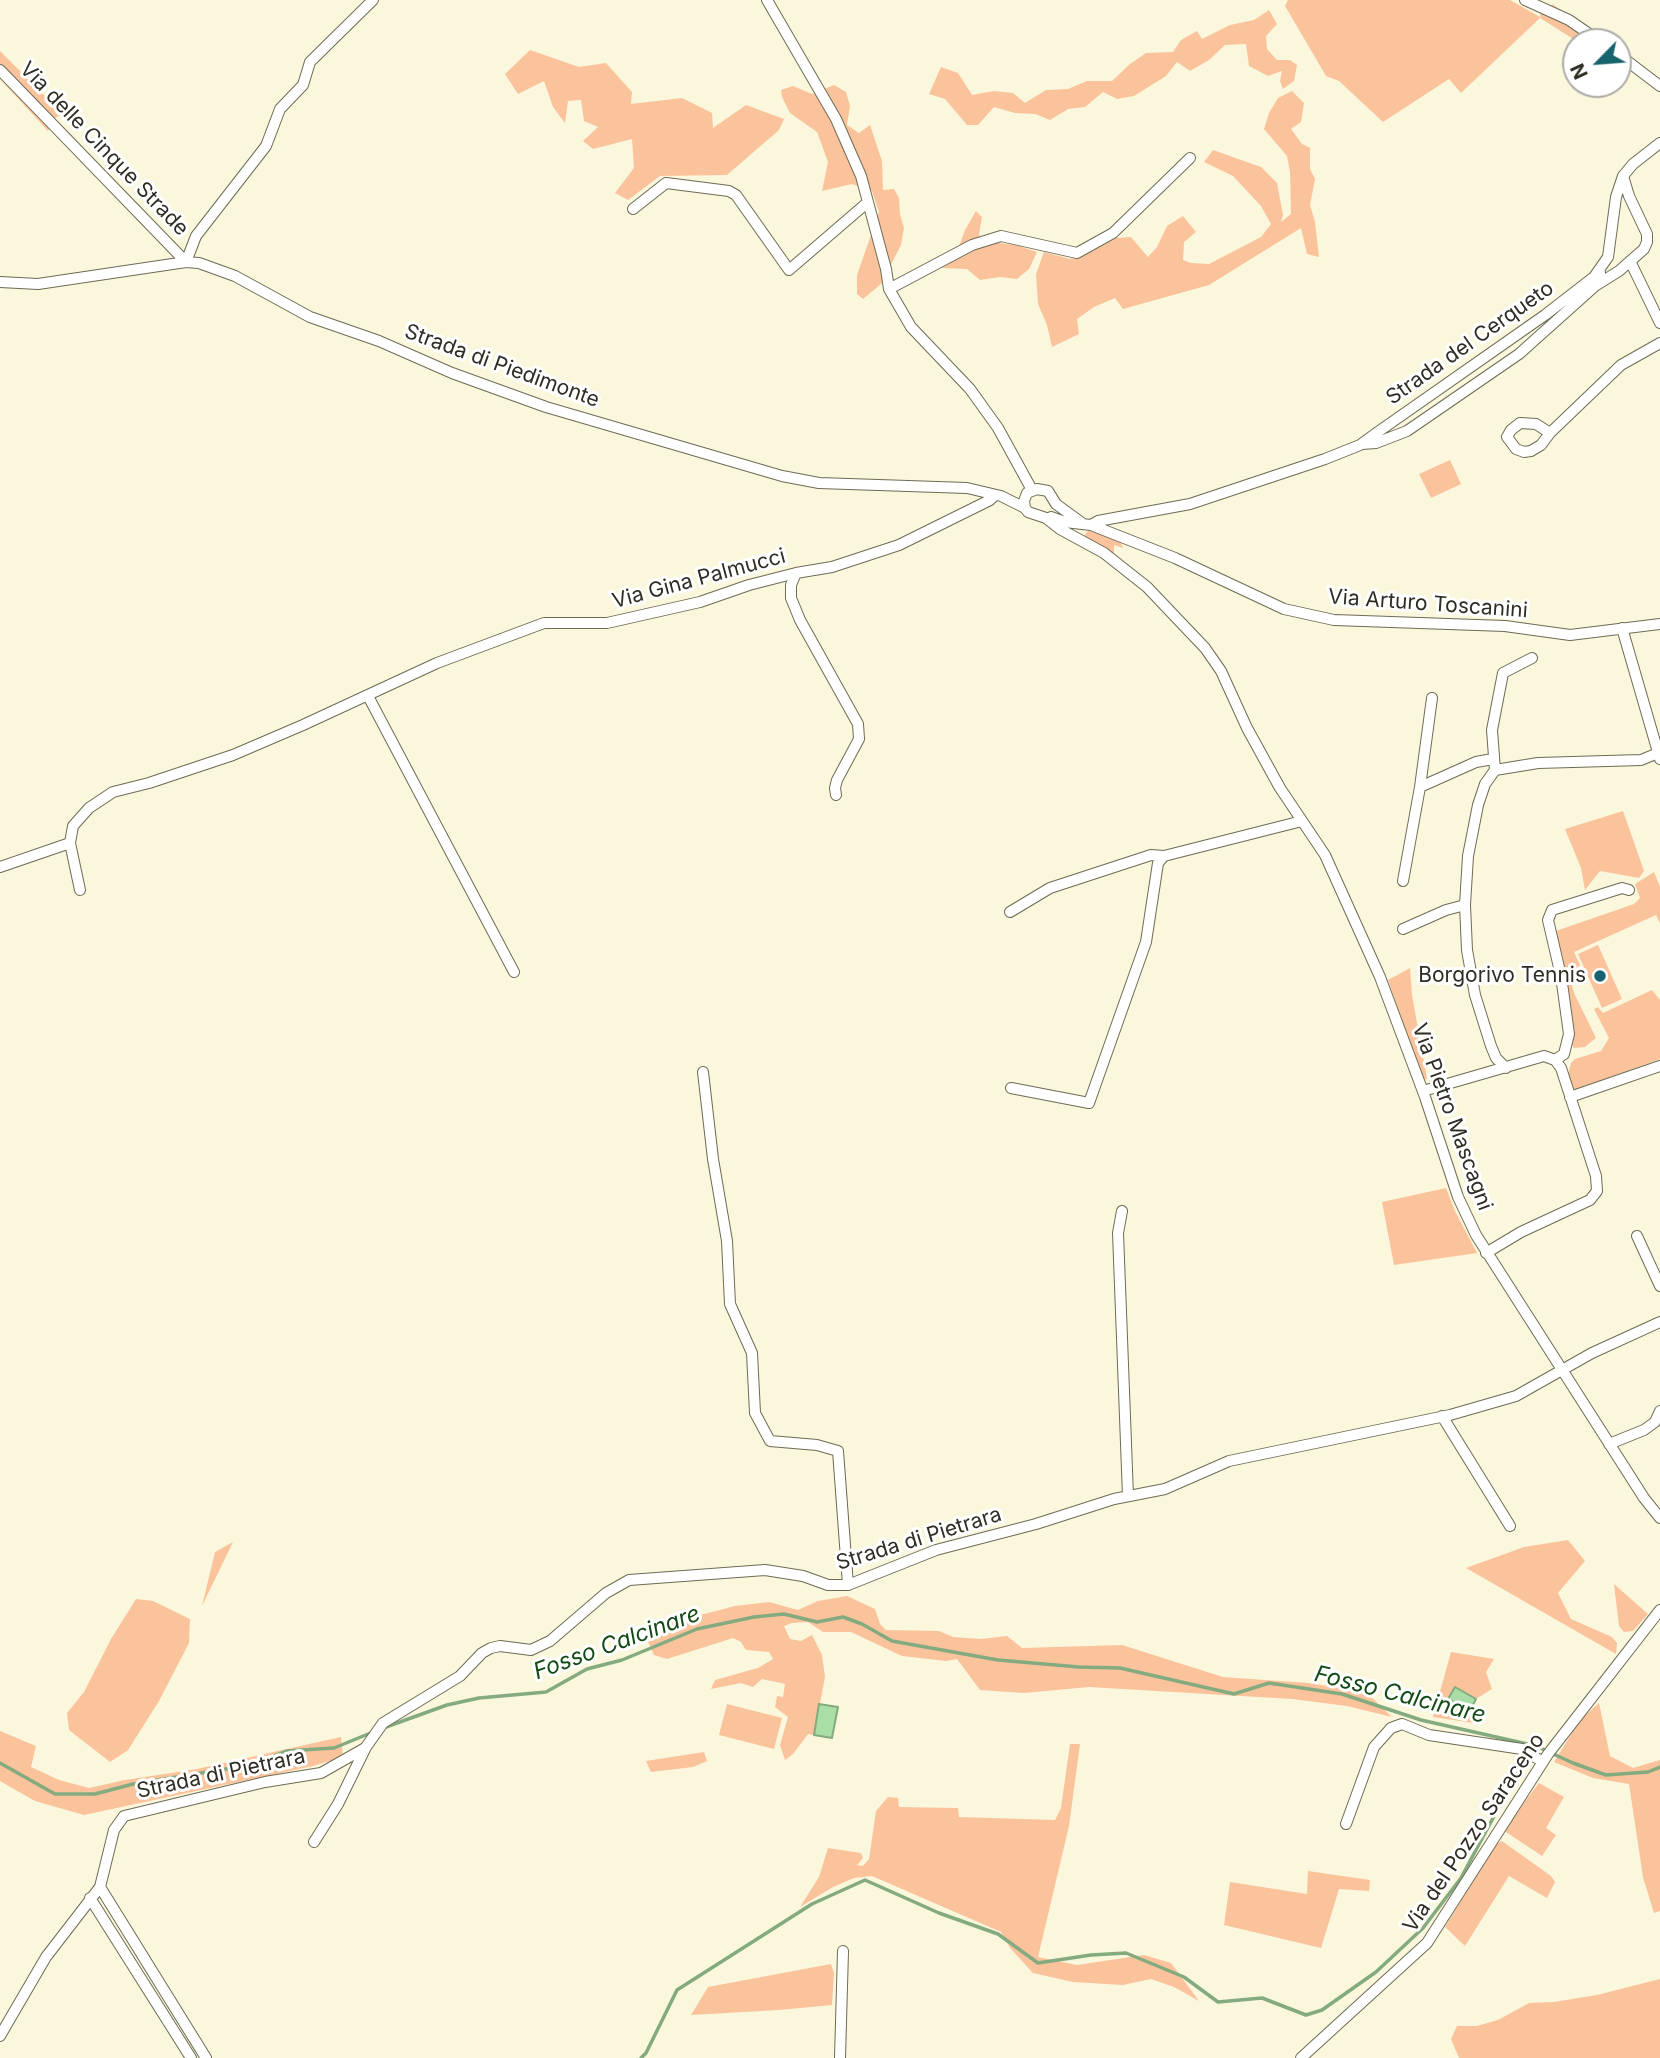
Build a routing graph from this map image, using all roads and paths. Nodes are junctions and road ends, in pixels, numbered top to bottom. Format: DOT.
graph roads {
  1 [pos="373,0"];
  2 [pos="767,0"];
  3 [pos="1525,0"];
  4 [pos="1581,28"];
  5 [pos="1632,65"];
  6 [pos="0,70"];
  7 [pos="1660,86"];
  8 [pos="1660,143"];
  9 [pos="1190,158"];
  10 [pos="1623,176"];
  11 [pos="868,202"];
  12 [pos="633,209"];
  13 [pos="1630,261"];
  14 [pos="186,262"];
  15 [pos="1600,270"];
  16 [pos="0,282"];
  17 [pos="1595,286"];
  18 [pos="889,289"];
  19 [pos="1660,323"];
  20 [pos="1660,343"];
  21 [pos="1550,433"];
  22 [pos="1360,444"];
  23 [pos="1030,492"];
  24 [pos="998,495"];
  25 [pos="1059,507"];
  26 [pos="1025,508"];
  27 [pos="1048,517"];
  28 [pos="1066,522"];
  29 [pos="1086,524"];
  30 [pos="1073,535"];
  31 [pos="796,573"];
  32 [pos="1660,624"];
  33 [pos="1622,628"];
  34 [pos="1532,658"];
  35 [pos="368,696"];
  36 [pos="1432,698"];
  37 [pos="1659,756"];
  38 [pos="1494,764"];
  39 [pos="1420,787"];
  40 [pos="836,795"];
  41 [pos="1302,821"];
  42 [pos="70,843"];
  43 [pos="1164,856"];
  44 [pos="0,867"];
  45 [pos="1403,881"];
  46 [pos="80,890"];
  47 [pos="1629,890"];
  48 [pos="1465,905"];
  49 [pos="1010,912"];
  50 [pos="1403,929"];
  51 [pos="514,972"];
  52 [pos="1555,1060"];
  53 [pos="1660,1066"];
  54 [pos="1506,1068"];
  55 [pos="703,1072"];
  56 [pos="1011,1087"];
  57 [pos="1423,1091"];
  58 [pos="1570,1097"];
  59 [pos="1122,1211"];
  60 [pos="1637,1236"];
  61 [pos="1486,1253"];
  62 [pos="1660,1286"];
  63 [pos="1660,1322"];
  64 [pos="1563,1370"];
  65 [pos="1660,1411"];
  66 [pos="1442,1416"];
  67 [pos="1609,1444"];
  68 [pos="1128,1496"];
  69 [pos="1660,1518"];
  70 [pos="1510,1526"];
  71 [pos="848,1585"];
  72 [pos="1660,1610"];
  73 [pos="366,1747"];
  74 [pos="1542,1762"];
  75 [pos="1346,1824"];
  76 [pos="314,1842"];
  77 [pos="100,1887"];
  78 [pos="90,1898"];
  79 [pos="843,1951"];
  80 [pos="0,2036"];
  81 [pos="191,2058"];
  82 [pos="206,2058"];
  83 [pos="840,2058"];
  84 [pos="1301,2058"];
  1 -- 14 [label="street, Via delle Cinque Strade"];
  2 -- 11 [label="street"];
  3 -- 4 [label="street"];
  5 -- 7 [label="street"];
  6 -- 14 [label="street, Via delle Cinque Strade"];
  8 -- 10 [label="street"];
  9 -- 18 [label="street"];
  10 -- 13 [label="street, Strada del Cerqueto"];
  10 -- 15 [label="street, Strada del Cerqueto"];
  11 -- 12 [label="street"];
  11 -- 18 [label="street"];
  13 -- 17 [label="street, Strada del Cerqueto"];
  13 -- 19 [label="street"];
  14 -- 16 [label="street, Strada di Piedimonte"];
  14 -- 24 [label="street, Strada di Piedimonte"];
  15 -- 17 [label="street, Strada del Cerqueto"];
  15 -- 22 [label="street, Strada del Cerqueto"];
  17 -- 22 [label="street, Strada del Cerqueto"];
  18 -- 23 [label="street"];
  20 -- 21 [label="street"];
  22 -- 29 [label="street, Strada del Cerqueto"];
  23 -- 24 [label="street, Strada di Piedimonte"];
  23 -- 25 [label="street"];
  23 -- 26 [label="street"];
  24 -- 26 [label="street, Strada di Piedimonte"];
  24 -- 31 [label="street, Via Gina Palmucci"];
  25 -- 27 [label="street"];
  25 -- 28 [label="street"];
  25 -- 29 [label="street, Via Arturo Toscanini"];
  26 -- 27 [label="street"];
  27 -- 28 [label="street, Via Arturo Toscanini"];
  27 -- 30 [label="street, Via Pietro Mascagni"];
  28 -- 29 [label="street, Via Arturo Toscanini"];
  28 -- 30 [label="street"];
  29 -- 33 [label="street, Via Arturo Toscanini"];
  30 -- 41 [label="street, Via Pietro Mascagni"];
  31 -- 35 [label="street, Via Gina Palmucci"];
  31 -- 40 [label="street"];
  32 -- 33 [label="street, Via Arturo Toscanini"];
  33 -- 37 [label="street"];
  34 -- 38 [label="street"];
  35 -- 42 [label="street, Via Gina Palmucci"];
  35 -- 51 [label="street"];
  36 -- 39 [label="street"];
  37 -- 38 [label="street"];
  38 -- 39 [label="street"];
  38 -- 48 [label="street"];
  39 -- 45 [label="street"];
  41 -- 43 [label="street"];
  41 -- 57 [label="street, Via Pietro Mascagni"];
  42 -- 44 [label="street"];
  42 -- 46 [label="street"];
  43 -- 49 [label="street"];
  43 -- 56 [label="street"];
  47 -- 52 [label="street"];
  48 -- 50 [label="street"];
  48 -- 54 [label="street"];
  52 -- 54 [label="street"];
  52 -- 58 [label="street"];
  53 -- 58 [label="street"];
  54 -- 57 [label="street"];
  55 -- 71 [label="street"];
  57 -- 61 [label="street, Via Pietro Mascagni"];
  58 -- 61 [label="street"];
  59 -- 68 [label="street"];
  60 -- 62 [label="street"];
  61 -- 64 [label="street, Via Pietro Mascagni"];
  63 -- 64 [label="street, Strada di Pietrara"];
  64 -- 66 [label="street, Strada di Pietrara"];
  64 -- 67 [label="street, Via Pietro Mascagni"];
  65 -- 67 [label="street"];
  66 -- 68 [label="street, Strada di Pietrara"];
  66 -- 70 [label="street"];
  67 -- 69 [label="street, Via Pietro Mascagni"];
  68 -- 71 [label="street, Strada di Pietrara"];
  71 -- 73 [label="street, Strada di Pietrara"];
  72 -- 74 [label="street, Via del Pozzo Saraceno"];
  73 -- 76 [label="street, Strada di Pietrara"];
  73 -- 77 [label="street, Strada di Pietrara"];
  74 -- 75 [label="street"];
  74 -- 84 [label="street, Via del Pozzo Saraceno"];
  77 -- 78 [label="street, Strada di Pietrara"];
  77 -- 82 [label="street"];
  78 -- 80 [label="street, Strada di Pietrara"];
  78 -- 81 [label="street"];
  79 -- 83 [label="street"];
}
